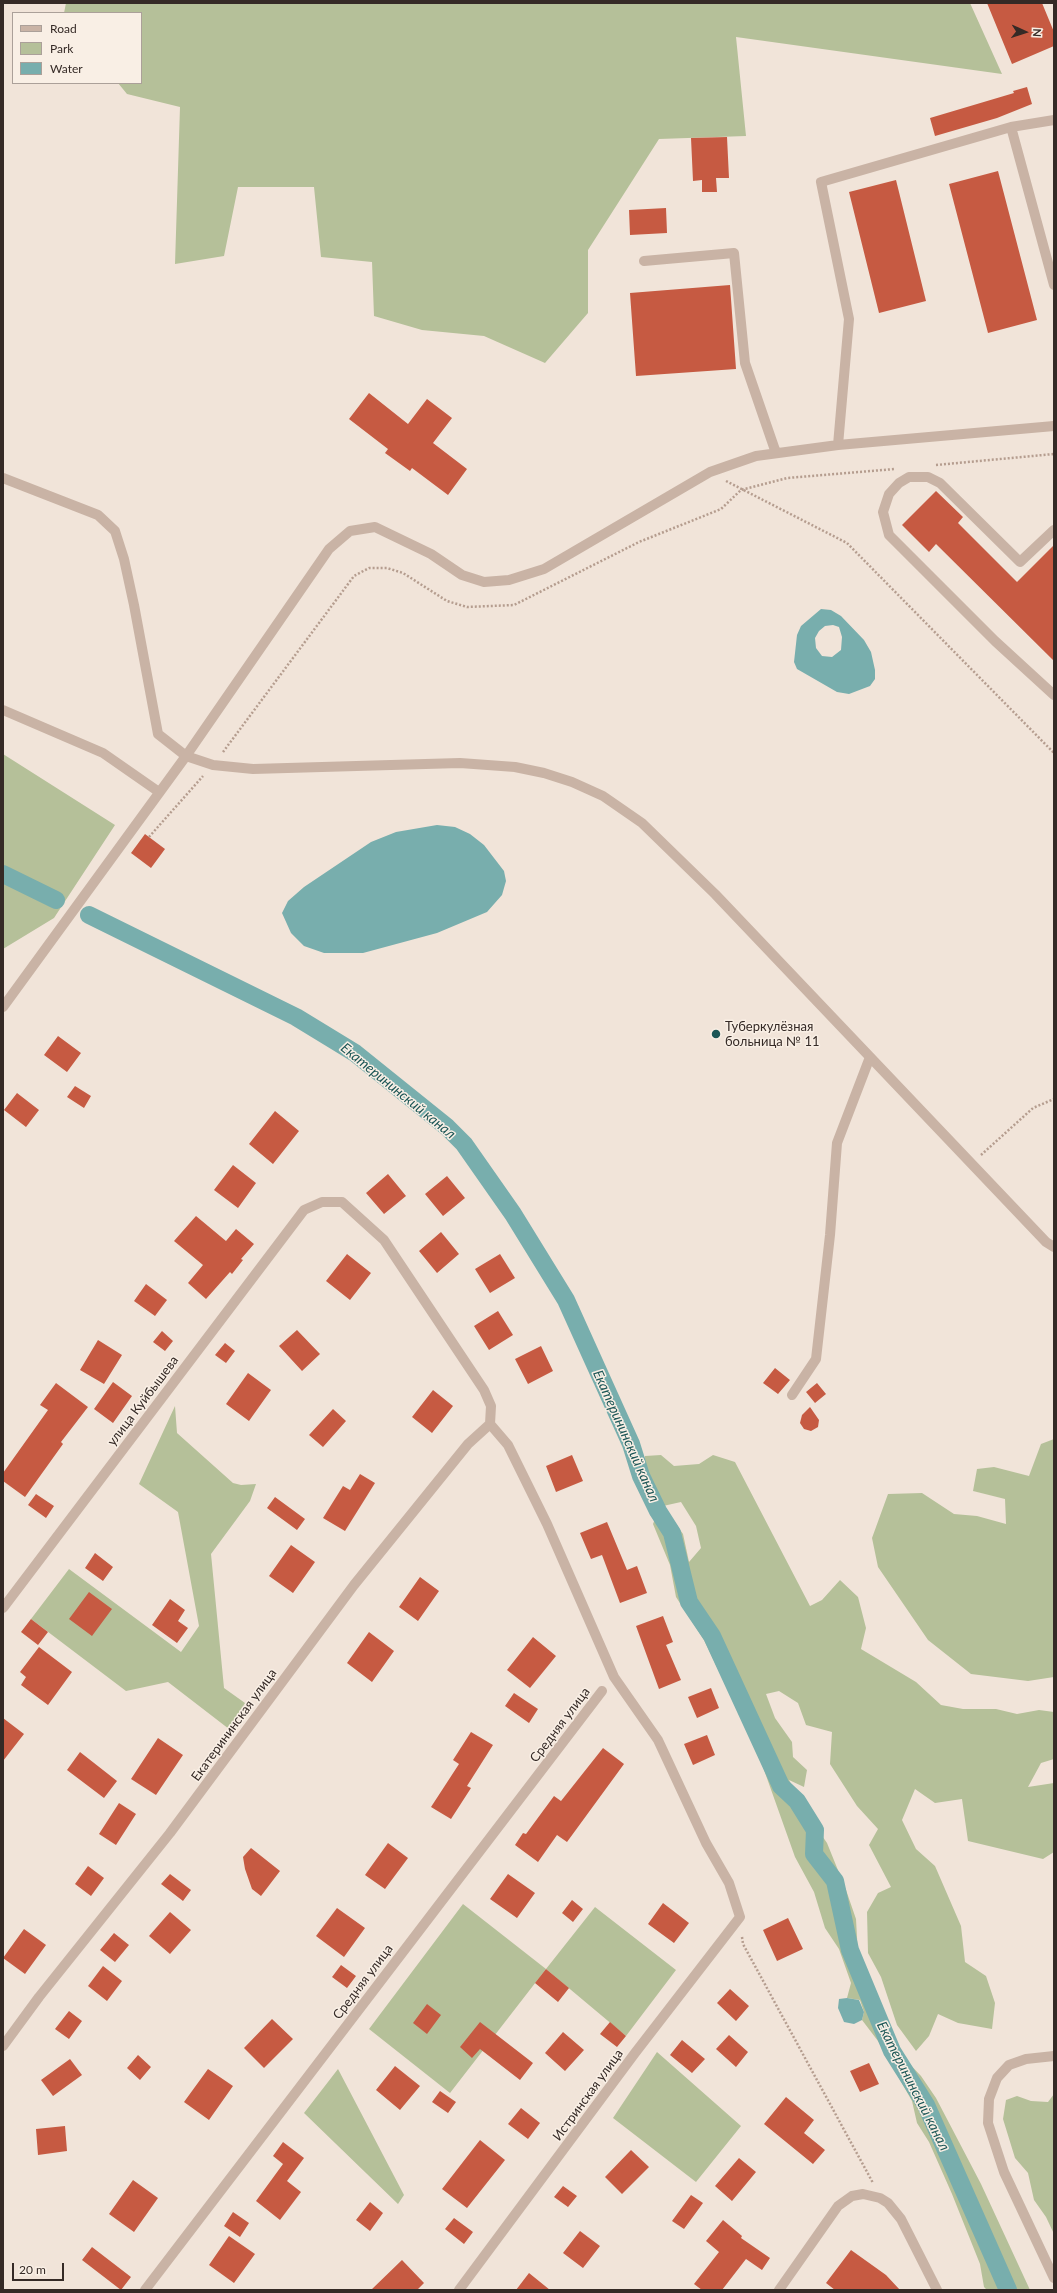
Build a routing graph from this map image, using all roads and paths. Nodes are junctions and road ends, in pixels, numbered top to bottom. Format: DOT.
graph roads {
  1 [pos="1054,120"];
  2 [pos="1011,127"];
  3 [pos="644,261"];
  4 [pos="1054,285"];
  5 [pos="1054,426"];
  6 [pos="838,445"];
  7 [pos="776,453"];
  8 [pos="1054,454"];
  9 [pos="928,466"];
  10 [pos="896,469"];
  11 [pos="710,472"];
  12 [pos="3,478"];
  13 [pos="741,490"];
  14 [pos="1054,530"];
  15 [pos="1054,695"];
  16 [pos="3,710"];
  17 [pos="1054,753"];
  18 [pos="186,756"];
  19 [pos="213,766"];
  20 [pos="159,792"];
  21 [pos="149,837"];
  22 [pos="3,1007"];
  23 [pos="870,1057"];
  24 [pos="1054,1099"];
  25 [pos="972,1163"];
  26 [pos="1054,1247"];
  27 [pos="792,1395"];
  28 [pos="490,1424"];
  29 [pos="3,1608"];
  30 [pos="602,1691"];
  31 [pos="740,1917"];
  32 [pos="3,2046"];
  33 [pos="1054,2056"];
  34 [pos="876,2196"];
  35 [pos="1054,2278"];
  36 [pos="145,2290"];
  37 [pos="459,2290"];
  38 [pos="779,2290"];
  39 [pos="937,2290"];
  1 -- 2 [label="street"];
  2 -- 4 [label="street"];
  2 -- 6 [label="street"];
  3 -- 7 [label="street"];
  5 -- 6 [label="street"];
  6 -- 7 [label="street"];
  7 -- 11 [label="street"];
  8 -- 9 [label="path"];
  10 -- 13 [label="path"];
  11 -- 13 [label="path"];
  11 -- 18 [label="street"];
  12 -- 18 [label="street"];
  13 -- 17 [label="path"];
  13 -- 19 [label="path"];
  14 -- 15 [label="street"];
  16 -- 20 [label="street"];
  18 -- 19 [label="street"];
  18 -- 20 [label="street"];
  19 -- 21 [label="path"];
  19 -- 23 [label="street"];
  20 -- 22 [label="street"];
  23 -- 25 [label="street"];
  23 -- 27 [label="street"];
  24 -- 25 [label="path"];
  25 -- 26 [label="street"];
  28 -- 29 [label="street, улица Куйбышева"];
  28 -- 31 [label="street"];
  28 -- 32 [label="street, Екатерининская улица"];
  30 -- 36 [label="street, Средняя улица"];
  31 -- 34 [label="path"];
  31 -- 37 [label="street, Истринская улица"];
  33 -- 35 [label="street"];
  34 -- 38 [label="street"];
  34 -- 39 [label="street"];
}
